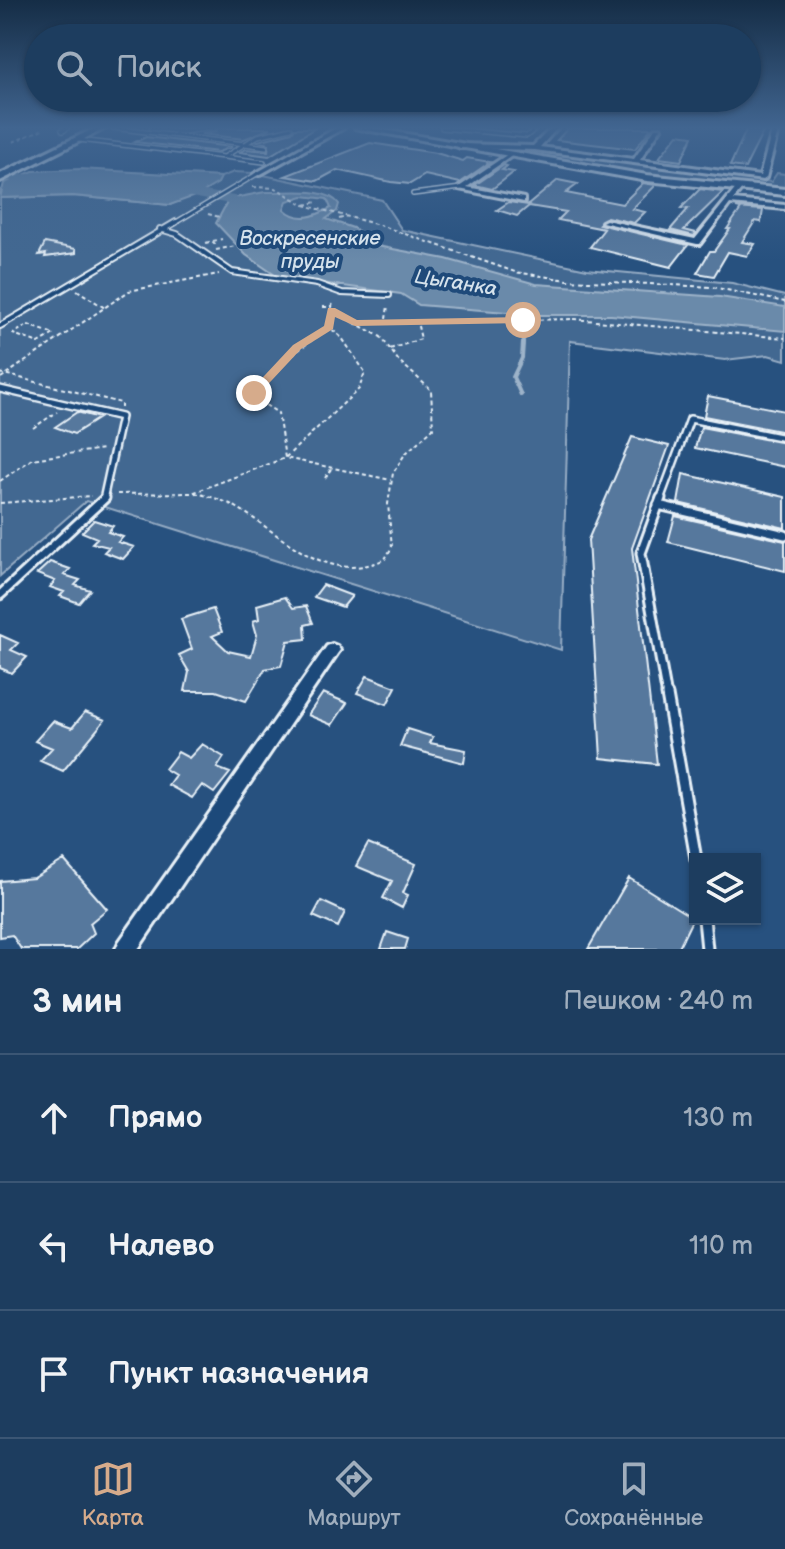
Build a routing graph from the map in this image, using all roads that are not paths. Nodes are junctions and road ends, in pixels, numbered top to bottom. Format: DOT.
graph roads {
  1 [pos="260,172"];
  2 [pos="484,172"];
  3 [pos="619,172"];
  4 [pos="720,172"];
  5 [pos="764,172"];
  6 [pos="257,174"];
  7 [pos="461,188"];
  8 [pos="739,188"];
  9 [pos="785,192"];
  10 [pos="413,194"];
  11 [pos="521,200"];
  12 [pos="729,202"];
  13 [pos="785,207"];
  14 [pos="606,222"];
  15 [pos="160,229"];
  16 [pos="389,295"];
  17 [pos="0,326"];
  18 [pos="0,389"];
  19 [pos="785,438"];
  20 [pos="658,505"];
  21 [pos="785,535"];
  22 [pos="0,595"];
  23 [pos="332,650"];
  24 [pos="695,853"];
  25 [pos="705,925"];
  26 [pos="126,949"];
  27 [pos="707,949"];
  1 -- 6 [label="street"];
  2 -- 7 [label="street"];
  3 -- 8 [label="street"];
  4 -- 5 [label="street"];
  6 -- 15 [label="lane"];
  7 -- 10 [label="lane"];
  7 -- 11 [label="street"];
  8 -- 9 [label="street"];
  8 -- 12 [label="street"];
  12 -- 13 [label="street"];
  12 -- 14 [label="street"];
  15 -- 16 [label="lane"];
  15 -- 17 [label="lane"];
  18 -- 22 [label="lane"];
  19 -- 20 [label="lane"];
  20 -- 21 [label="lane"];
  20 -- 24 [label="lane"];
  23 -- 26 [label="street"];
  25 -- 27 [label="lane"];
}
